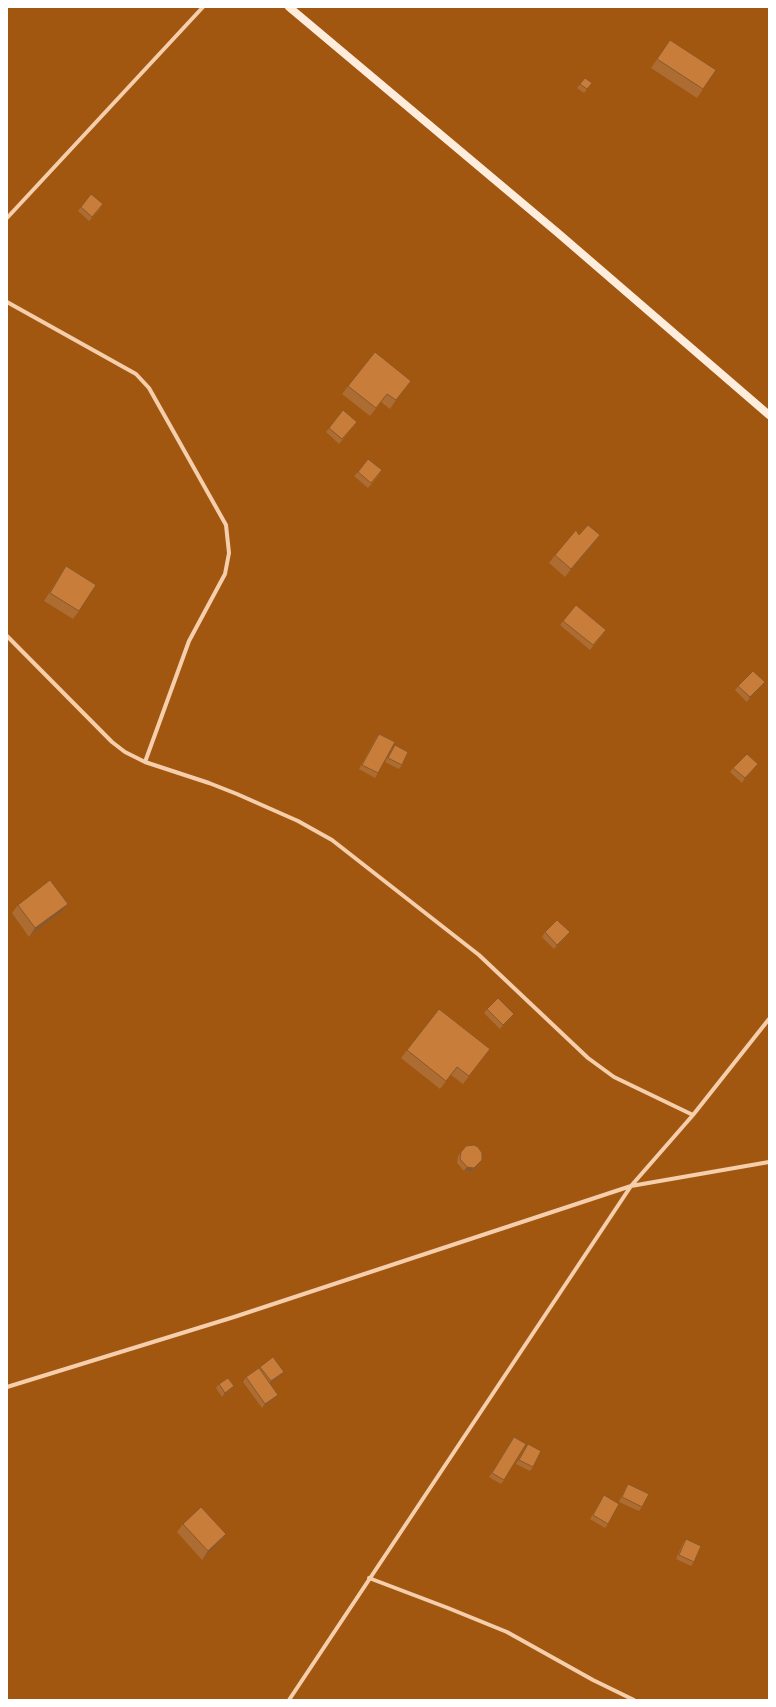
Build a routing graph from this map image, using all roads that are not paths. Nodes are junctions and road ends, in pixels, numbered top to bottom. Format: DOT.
graph roads {
  1 [pos="203,7"];
  2 [pos="289,7"];
  3 [pos="7,218"];
  4 [pos="7,302"];
  5 [pos="769,415"];
  6 [pos="7,636"];
  7 [pos="145,762"];
  8 [pos="769,1019"];
  9 [pos="693,1115"];
  10 [pos="769,1162"];
  11 [pos="631,1186"];
  12 [pos="7,1387"];
  13 [pos="369,1578"];
  14 [pos="289,1700"];
  15 [pos="634,1700"];
  1 -- 3 [label="street"];
  2 -- 5 [label="street"];
  4 -- 7 [label="street"];
  6 -- 7 [label="street"];
  7 -- 9 [label="street"];
  8 -- 9 [label="street"];
  9 -- 11 [label="street"];
  10 -- 11 [label="street"];
  11 -- 12 [label="street"];
  11 -- 13 [label="street"];
  13 -- 14 [label="street"];
  13 -- 15 [label="street"];
}
